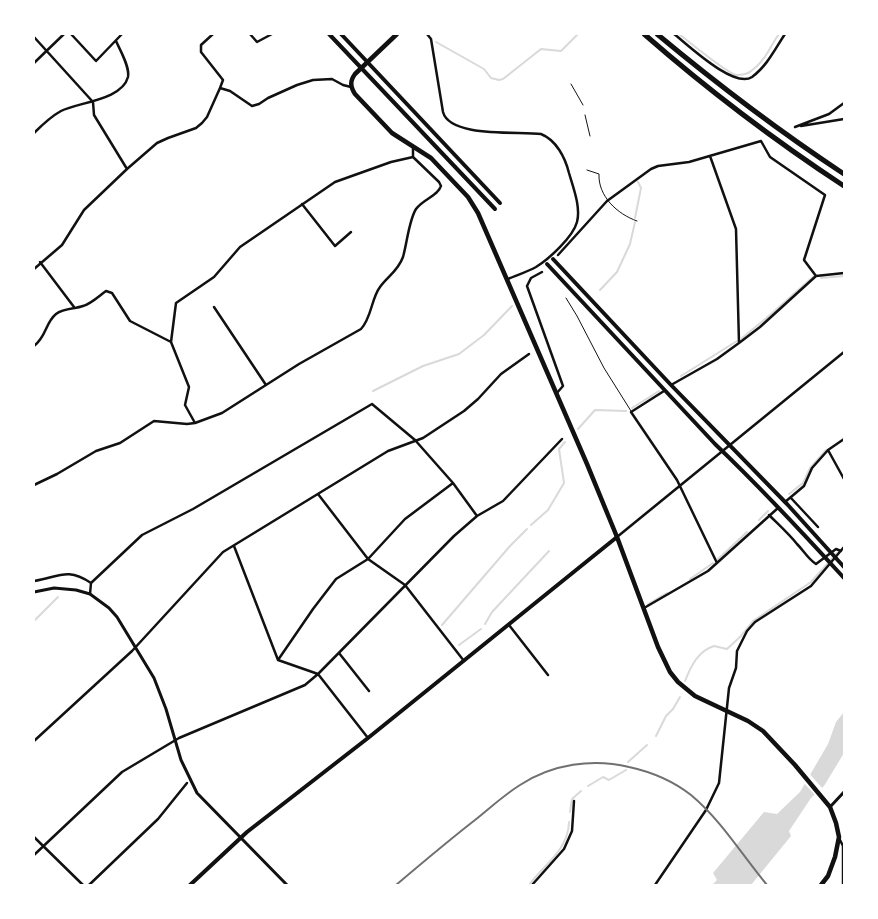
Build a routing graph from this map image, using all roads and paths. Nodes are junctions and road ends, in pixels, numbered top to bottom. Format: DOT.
graph roads {
  1 [pos="64,34"];
  2 [pos="71,34"];
  3 [pos="122,34"];
  4 [pos="213,34"];
  5 [pos="250,34"];
  6 [pos="272,34"];
  7 [pos="329,34"];
  8 [pos="342,34"];
  9 [pos="397,34"];
  10 [pos="427,34"];
  11 [pos="644,34"];
  12 [pos="657,34"];
  13 [pos="674,34"];
  14 [pos="785,34"];
  15 [pos="34,37"];
  16 [pos="116,40"];
  17 [pos="46,51"];
  18 [pos="368,62"];
  19 [pos="34,63"];
  20 [pos="361,68"];
  21 [pos="571,84"];
  22 [pos="351,87"];
  23 [pos="220,88"];
  24 [pos="93,102"];
  25 [pos="844,103"];
  26 [pos="583,105"];
  27 [pos="585,116"];
  28 [pos="844,120"];
  29 [pos="34,132"];
  30 [pos="590,136"];
  31 [pos="414,146"];
  32 [pos="710,156"];
  33 [pos="413,157"];
  34 [pos="127,169"];
  35 [pos="587,170"];
  36 [pos="844,174"];
  37 [pos="844,186"];
  38 [pos="607,201"];
  39 [pos="500,203"];
  40 [pos="302,204"];
  41 [pos="495,209"];
  42 [pos="637,221"];
  43 [pos="351,232"];
  44 [pos="558,255"];
  45 [pos="553,259"];
  46 [pos="40,262"];
  47 [pos="547,264"];
  48 [pos="34,268"];
  49 [pos="542,272"];
  50 [pos="844,274"];
  51 [pos="816,276"];
  52 [pos="508,279"];
  53 [pos="566,298"];
  54 [pos="74,307"];
  55 [pos="214,307"];
  56 [pos="171,342"];
  57 [pos="739,344"];
  58 [pos="34,346"];
  59 [pos="844,352"];
  60 [pos="529,354"];
  61 [pos="266,385"];
  62 [pos="670,385"];
  63 [pos="665,390"];
  64 [pos="556,394"];
  65 [pos="631,412"];
  66 [pos="195,423"];
  67 [pos="562,439"];
  68 [pos="844,439"];
  69 [pos="415,440"];
  70 [pos="729,445"];
  71 [pos="828,450"];
  72 [pos="722,451"];
  73 [pos="844,479"];
  74 [pos="453,483"];
  75 [pos="34,485"];
  76 [pos="680,485"];
  77 [pos="318,494"];
  78 [pos="791,498"];
  79 [pos="786,503"];
  80 [pos="780,508"];
  81 [pos="769,515"];
  82 [pos="477,516"];
  83 [pos="818,527"];
  84 [pos="617,537"];
  85 [pos="234,546"];
  86 [pos="844,547"];
  87 [pos="841,551"];
  88 [pos="368,559"];
  89 [pos="717,563"];
  90 [pos="844,567"];
  91 [pos="844,578"];
  92 [pos="34,581"];
  93 [pos="91,582"];
  94 [pos="405,585"];
  95 [pos="34,592"];
  96 [pos="90,594"];
  97 [pos="644,608"];
  98 [pos="509,625"];
  99 [pos="135,648"];
  100 [pos="339,653"];
  101 [pos="278,660"];
  102 [pos="464,661"];
  103 [pos="318,674"];
  104 [pos="548,675"];
  105 [pos="369,691"];
  106 [pos="726,711"];
  107 [pos="368,738"];
  108 [pos="174,740"];
  109 [pos="34,741"];
  110 [pos="187,783"];
  111 [pos="844,792"];
  112 [pos="574,801"];
  113 [pos="830,807"];
  114 [pos="34,837"];
  115 [pos="839,837"];
  116 [pos="241,838"];
  117 [pos="42,846"];
  118 [pos="34,855"];
  119 [pos="83,885"];
  120 [pos="90,885"];
  121 [pos="190,885"];
  122 [pos="287,885"];
  123 [pos="532,885"];
  124 [pos="655,885"];
  125 [pos="822,885"];
  126 [pos="843,885"];
  1 -- 17 [label="street"];
  2 -- 16 [label="street"];
  3 -- 16 [label="street"];
  4 -- 23 [label="street"];
  5 -- 6 [label="street"];
  7 -- 20 [label="main road"];
  8 -- 18 [label="main road"];
  9 -- 18 [label="highway"];
  10 -- 52 [label="street"];
  11 -- 37 [label="highway"];
  12 -- 36 [label="highway"];
  13 -- 14 [label="street"];
  15 -- 17 [label="street"];
  16 -- 24 [label="street"];
  17 -- 19 [label="street"];
  17 -- 24 [label="street"];
  18 -- 20 [label="highway"];
  18 -- 39 [label="main road"];
  20 -- 22 [label="highway"];
  20 -- 41 [label="main road"];
  21 -- 26 [label="lane"];
  22 -- 23 [label="street"];
  22 -- 31 [label="highway"];
  23 -- 34 [label="street"];
  24 -- 29 [label="street"];
  24 -- 34 [label="street"];
  25 -- 28 [label="street"];
  27 -- 30 [label="lane"];
  31 -- 33 [label="street"];
  31 -- 52 [label="highway"];
  32 -- 38 [label="street"];
  32 -- 51 [label="street"];
  32 -- 57 [label="street"];
  33 -- 40 [label="street"];
  33 -- 61 [label="street"];
  34 -- 46 [label="street"];
  35 -- 38 [label="lane"];
  38 -- 42 [label="lane"];
  38 -- 44 [label="street"];
  40 -- 43 [label="street"];
  40 -- 56 [label="street"];
  45 -- 62 [label="main road"];
  46 -- 48 [label="street"];
  46 -- 54 [label="street"];
  47 -- 63 [label="main road"];
  49 -- 64 [label="street"];
  50 -- 51 [label="street"];
  51 -- 57 [label="street"];
  52 -- 64 [label="highway"];
  53 -- 65 [label="lane"];
  54 -- 56 [label="street"];
  54 -- 58 [label="street"];
  55 -- 61 [label="street"];
  56 -- 66 [label="street"];
  57 -- 62 [label="street"];
  59 -- 70 [label="street"];
  60 -- 69 [label="street"];
  61 -- 66 [label="street"];
  62 -- 70 [label="main road"];
  63 -- 65 [label="street"];
  63 -- 72 [label="main road"];
  64 -- 84 [label="highway"];
  65 -- 76 [label="street"];
  66 -- 75 [label="street"];
  67 -- 82 [label="street"];
  68 -- 71 [label="street"];
  69 -- 74 [label="street"];
  69 -- 77 [label="street"];
  69 -- 93 [label="street"];
  70 -- 72 [label="street"];
  70 -- 79 [label="main road"];
  71 -- 73 [label="street"];
  71 -- 78 [label="street"];
  72 -- 76 [label="street"];
  72 -- 80 [label="main road"];
  74 -- 82 [label="street"];
  74 -- 88 [label="street"];
  76 -- 84 [label="street"];
  76 -- 89 [label="street"];
  77 -- 85 [label="street"];
  77 -- 88 [label="street"];
  78 -- 79 [label="street"];
  78 -- 83 [label="street"];
  79 -- 90 [label="main road"];
  80 -- 81 [label="street"];
  80 -- 91 [label="main road"];
  81 -- 87 [label="street"];
  81 -- 89 [label="street"];
  82 -- 94 [label="street"];
  84 -- 97 [label="highway"];
  84 -- 98 [label="main road"];
  85 -- 99 [label="street"];
  85 -- 101 [label="street"];
  86 -- 87 [label="street"];
  87 -- 106 [label="street"];
  88 -- 94 [label="street"];
  88 -- 101 [label="street"];
  89 -- 97 [label="street"];
  92 -- 93 [label="street"];
  93 -- 96 [label="street"];
  94 -- 100 [label="street"];
  94 -- 102 [label="street"];
  95 -- 96 [label="street"];
  96 -- 99 [label="street"];
  97 -- 106 [label="highway"];
  98 -- 102 [label="main road"];
  98 -- 104 [label="street"];
  99 -- 108 [label="street"];
  99 -- 109 [label="street"];
  100 -- 103 [label="street"];
  100 -- 105 [label="street"];
  101 -- 103 [label="street"];
  102 -- 107 [label="main road"];
  103 -- 107 [label="street"];
  103 -- 108 [label="street"];
  106 -- 113 [label="highway"];
  106 -- 124 [label="street"];
  107 -- 116 [label="main road"];
  108 -- 116 [label="street"];
  108 -- 117 [label="street"];
  110 -- 120 [label="street"];
  111 -- 113 [label="street"];
  112 -- 123 [label="street"];
  113 -- 115 [label="highway"];
  114 -- 117 [label="street"];
  115 -- 125 [label="highway"];
  115 -- 126 [label="street"];
  116 -- 121 [label="main road"];
  116 -- 122 [label="street"];
  117 -- 118 [label="street"];
  117 -- 119 [label="street"];
}
